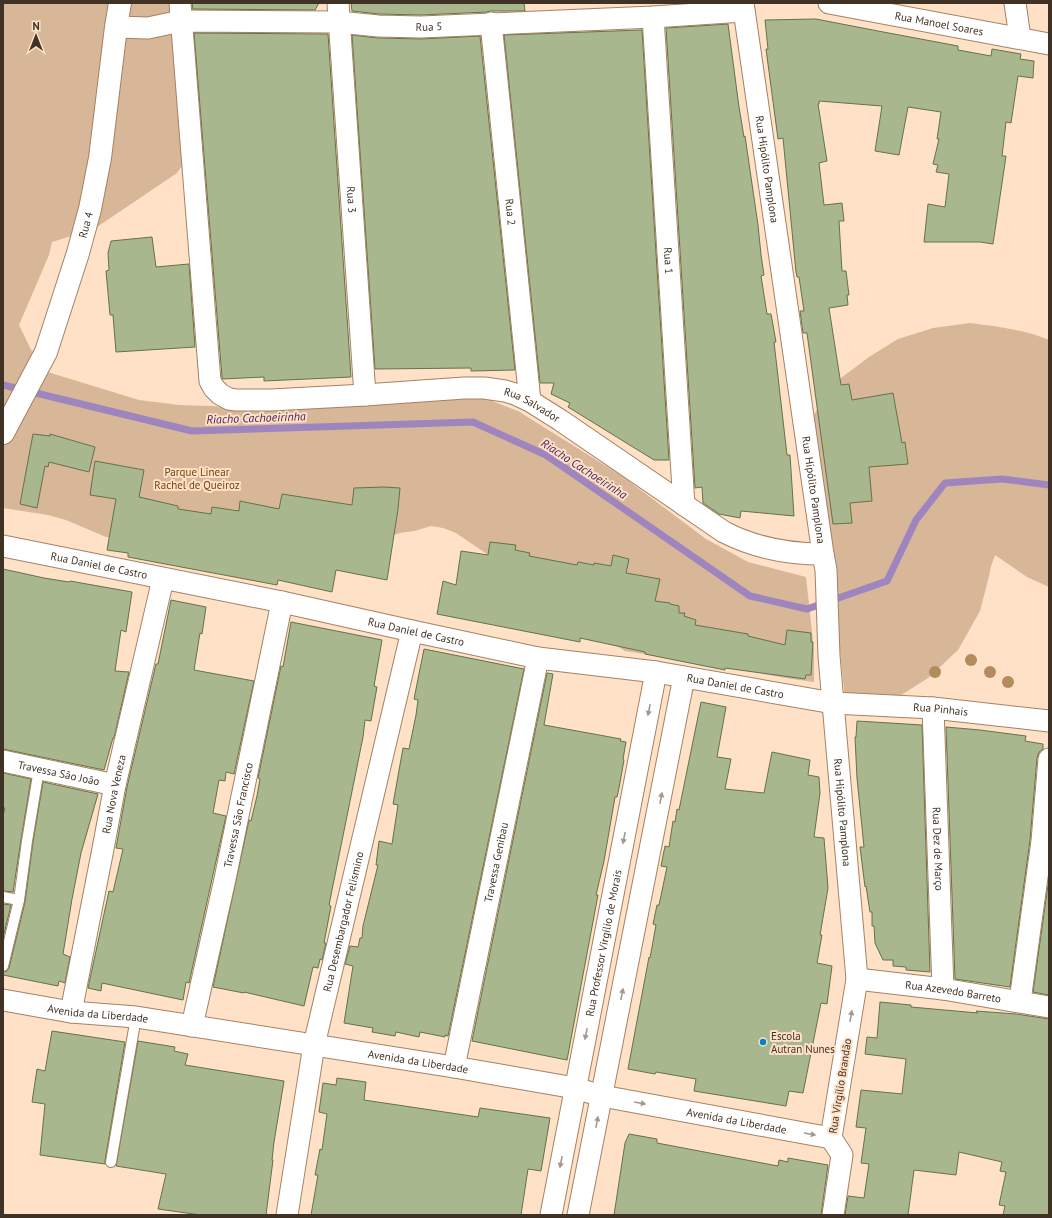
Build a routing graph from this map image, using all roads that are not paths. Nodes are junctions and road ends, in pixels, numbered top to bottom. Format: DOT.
graph roads {
  1 [pos="120,3"];
  2 [pos="829,3"];
  3 [pos="1015,3"];
  4 [pos="744,7"];
  5 [pos="180,12"];
  6 [pos="338,12"];
  7 [pos="653,17"];
  8 [pos="491,23"];
  9 [pos="116,27"];
  10 [pos="1020,38"];
  11 [pos="1049,44"];
  12 [pos="365,395"];
  13 [pos="530,402"];
  14 [pos="3,433"];
  15 [pos="684,505"];
  16 [pos="3,546"];
  17 [pos="825,562"];
  18 [pos="163,579"];
  19 [pos="282,602"];
  20 [pos="412,631"];
  21 [pos="538,658"];
  22 [pos="656,672"];
  23 [pos="684,677"];
  24 [pos="833,703"];
  25 [pos="933,708"];
  26 [pos="1049,722"];
  27 [pos="1049,759"];
  28 [pos="3,761"];
  29 [pos="39,769"];
  30 [pos="114,785"];
  31 [pos="3,897"];
  32 [pos="19,900"];
  33 [pos="3,966"];
  34 [pos="857,979"];
  35 [pos="944,989"];
  36 [pos="3,1000"];
  37 [pos="1020,1001"];
  38 [pos="1049,1007"];
  39 [pos="71,1012"];
  40 [pos="136,1018"];
  41 [pos="192,1026"];
  42 [pos="314,1045"];
  43 [pos="454,1067"];
  44 [pos="575,1088"];
  45 [pos="602,1096"];
  46 [pos="831,1138"];
  47 [pos="110,1162"];
  48 [pos="287,1215"];
  49 [pos="551,1215"];
  50 [pos="578,1215"];
  51 [pos="833,1215"];
  1 -- 9 [label="main road, Rua 4"];
  2 -- 10 [label="street, Rua Manoel Soares"];
  3 -- 10 [label="street"];
  4 -- 7 [label="street, Rua 5"];
  4 -- 17 [label="street, Rua Hipólito Pamplona"];
  5 -- 6 [label="street, Rua 5"];
  5 -- 9 [label="street, Rua 5"];
  5 -- 12 [label="street, Rua Salvador"];
  6 -- 8 [label="street, Rua 5"];
  6 -- 12 [label="street, Rua 3"];
  7 -- 8 [label="street, Rua 5"];
  7 -- 15 [label="street, Rua 1"];
  8 -- 13 [label="street, Rua 2"];
  9 -- 14 [label="main road, Rua 4"];
  10 -- 11 [label="street, Rua Manoel Soares"];
  12 -- 13 [label="street, Rua Salvador"];
  13 -- 15 [label="street, Rua Salvador"];
  15 -- 17 [label="street, Rua Salvador"];
  16 -- 18 [label="street, Rua Daniel de Castro"];
  17 -- 24 [label="street, Rua Hipólito Pamplona"];
  18 -- 19 [label="street, Rua Daniel de Castro"];
  18 -- 30 [label="street, Rua Nova Veneza"];
  19 -- 20 [label="street, Rua Daniel de Castro"];
  19 -- 41 [label="street, Travessa São Francisco"];
  20 -- 21 [label="street, Rua Daniel de Castro"];
  20 -- 42 [label="street, Rua Desembargador Felismino"];
  21 -- 22 [label="street, Rua Daniel de Castro"];
  21 -- 43 [label="street, Travessa Genibau"];
  22 -- 23 [label="street, Rua Daniel de Castro"];
  22 -- 44 [label="street, Rua Professor Virgílio de Morais, one-way"];
  23 -- 24 [label="street, Rua Daniel de Castro"];
  45 -- 23 [label="street, one-way"];
  24 -- 25 [label="street, Rua Pinhais"];
  24 -- 34 [label="street, Rua Hipólito Pamplona"];
  25 -- 26 [label="street, Rua Pinhais"];
  25 -- 35 [label="street, Rua Dez de Março"];
  27 -- 37 [label="street"];
  28 -- 29 [label="street, Travessa São João"];
  29 -- 30 [label="street, Travessa São João"];
  29 -- 32 [label="lane"];
  30 -- 39 [label="street, Rua Nova Veneza"];
  31 -- 32 [label="lane"];
  32 -- 33 [label="lane"];
  34 -- 35 [label="street, Rua Azevedo Barreto"];
  46 -- 34 [label="street, Rua Virgílio Brandão, one-way"];
  35 -- 37 [label="street, Rua Azevedo Barreto"];
  36 -- 39 [label="street, Avenida da Liberdade"];
  37 -- 38 [label="street, Rua Azevedo Barreto"];
  39 -- 40 [label="street, Avenida da Liberdade"];
  40 -- 41 [label="street, Avenida da Liberdade"];
  40 -- 47 [label="lane"];
  41 -- 42 [label="street, Avenida da Liberdade"];
  42 -- 43 [label="street, Avenida da Liberdade"];
  42 -- 48 [label="street, Rua Desembargador Felismino"];
  43 -- 44 [label="street, Avenida da Liberdade"];
  44 -- 45 [label="street, Avenida da Liberdade"];
  44 -- 49 [label="street, Rua Professor Virgílio de Morais, one-way"];
  45 -- 46 [label="street, Avenida da Liberdade, one-way"];
  50 -- 45 [label="street, one-way"];
  46 -- 51 [label="street, Rua Virgílio Brandão"];
}
